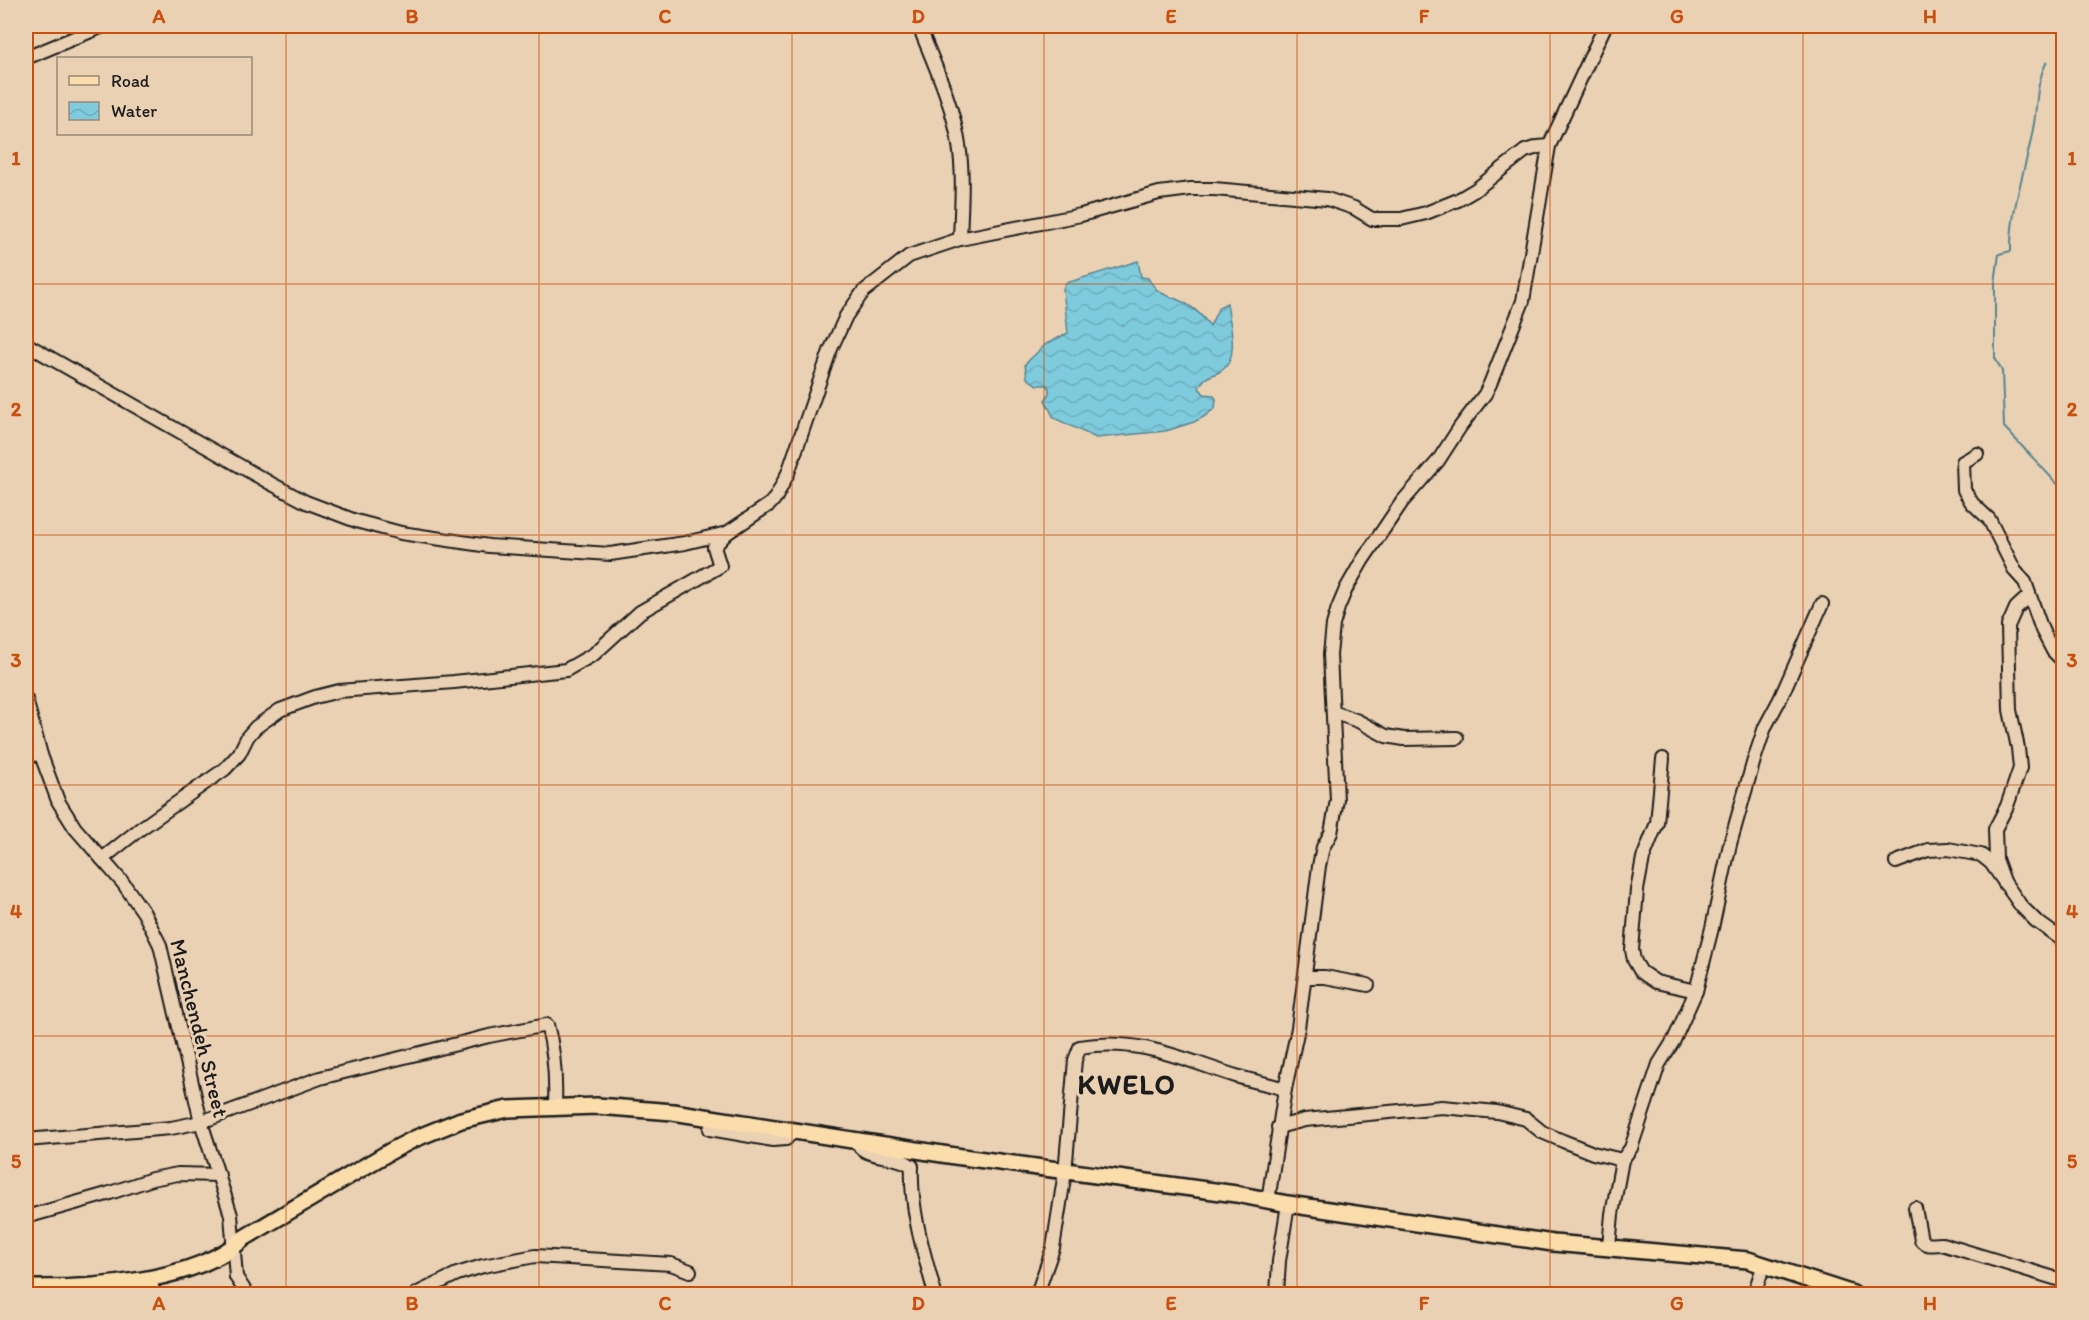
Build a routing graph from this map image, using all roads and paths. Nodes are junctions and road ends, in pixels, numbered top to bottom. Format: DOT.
graph roads {
  1 [pos="104,26"];
  2 [pos="919,26"];
  3 [pos="1605,26"];
  4 [pos="26,58"];
  5 [pos="1549,146"];
  6 [pos="960,238"];
  7 [pos="26,344"];
  8 [pos="1977,454"];
  9 [pos="727,533"];
  10 [pos="2029,596"];
  11 [pos="1822,604"];
  12 [pos="2064,662"];
  13 [pos="26,699"];
  14 [pos="1333,712"];
  15 [pos="1457,738"];
  16 [pos="26,754"];
  17 [pos="41,755"];
  18 [pos="1662,759"];
  19 [pos="102,860"];
  20 [pos="1896,862"];
  21 [pos="2005,884"];
  22 [pos="2064,941"];
  23 [pos="1305,977"];
  24 [pos="1368,985"];
  25 [pos="1696,991"];
  26 [pos="1285,1089"];
  27 [pos="555,1106"];
  28 [pos="201,1122"];
  29 [pos="1278,1126"];
  30 [pos="710,1129"];
  31 [pos="793,1131"];
  32 [pos="26,1140"];
  33 [pos="859,1141"];
  34 [pos="1622,1160"];
  35 [pos="1065,1172"];
  36 [pos="219,1175"];
  37 [pos="1268,1201"];
  38 [pos="1288,1204"];
  39 [pos="1915,1208"];
  40 [pos="26,1217"];
  41 [pos="237,1247"];
  42 [pos="1609,1247"];
  43 [pos="1764,1264"];
  44 [pos="690,1271"];
  45 [pos="2064,1281"];
  46 [pos="33,1290"];
  47 [pos="112,1294"];
  48 [pos="247,1294"];
  49 [pos="416,1294"];
  50 [pos="935,1294"];
  51 [pos="1037,1294"];
  52 [pos="1277,1294"];
  53 [pos="1754,1294"];
  54 [pos="1853,1294"];
  1 -- 4 [label="street"];
  2 -- 6 [label="street"];
  3 -- 5 [label="street"];
  5 -- 6 [label="street"];
  5 -- 14 [label="street"];
  6 -- 9 [label="street"];
  7 -- 9 [label="street"];
  8 -- 10 [label="street"];
  9 -- 19 [label="street"];
  10 -- 12 [label="street"];
  10 -- 21 [label="street"];
  11 -- 25 [label="street"];
  13 -- 17 [label="street, Manchendeh Street"];
  14 -- 15 [label="street"];
  14 -- 23 [label="street"];
  16 -- 17 [label="street"];
  17 -- 19 [label="street, Manchendeh Street"];
  18 -- 25 [label="street"];
  19 -- 28 [label="street, Manchendeh Street"];
  20 -- 21 [label="street"];
  21 -- 22 [label="street"];
  23 -- 24 [label="street"];
  23 -- 26 [label="street"];
  25 -- 34 [label="street"];
  26 -- 29 [label="street"];
  26 -- 35 [label="street"];
  27 -- 28 [label="street"];
  27 -- 31 [label="main road"];
  27 -- 41 [label="main road"];
  28 -- 32 [label="street"];
  28 -- 36 [label="street, Manchendeh Street"];
  29 -- 34 [label="street"];
  29 -- 37 [label="street"];
  30 -- 31 [label="street"];
  31 -- 33 [label="main road"];
  33 -- 35 [label="main road"];
  33 -- 50 [label="street"];
  34 -- 42 [label="street"];
  35 -- 37 [label="main road"];
  35 -- 51 [label="street"];
  36 -- 40 [label="street"];
  36 -- 41 [label="street, Manchendeh Street"];
  37 -- 38 [label="main road"];
  38 -- 42 [label="main road"];
  38 -- 52 [label="street"];
  39 -- 45 [label="street"];
  41 -- 46 [label="main road"];
  41 -- 47 [label="main road"];
  41 -- 48 [label="street, Manchendeh Street"];
  42 -- 43 [label="main road"];
  43 -- 53 [label="street"];
  43 -- 54 [label="main road"];
  44 -- 49 [label="street"];
}
